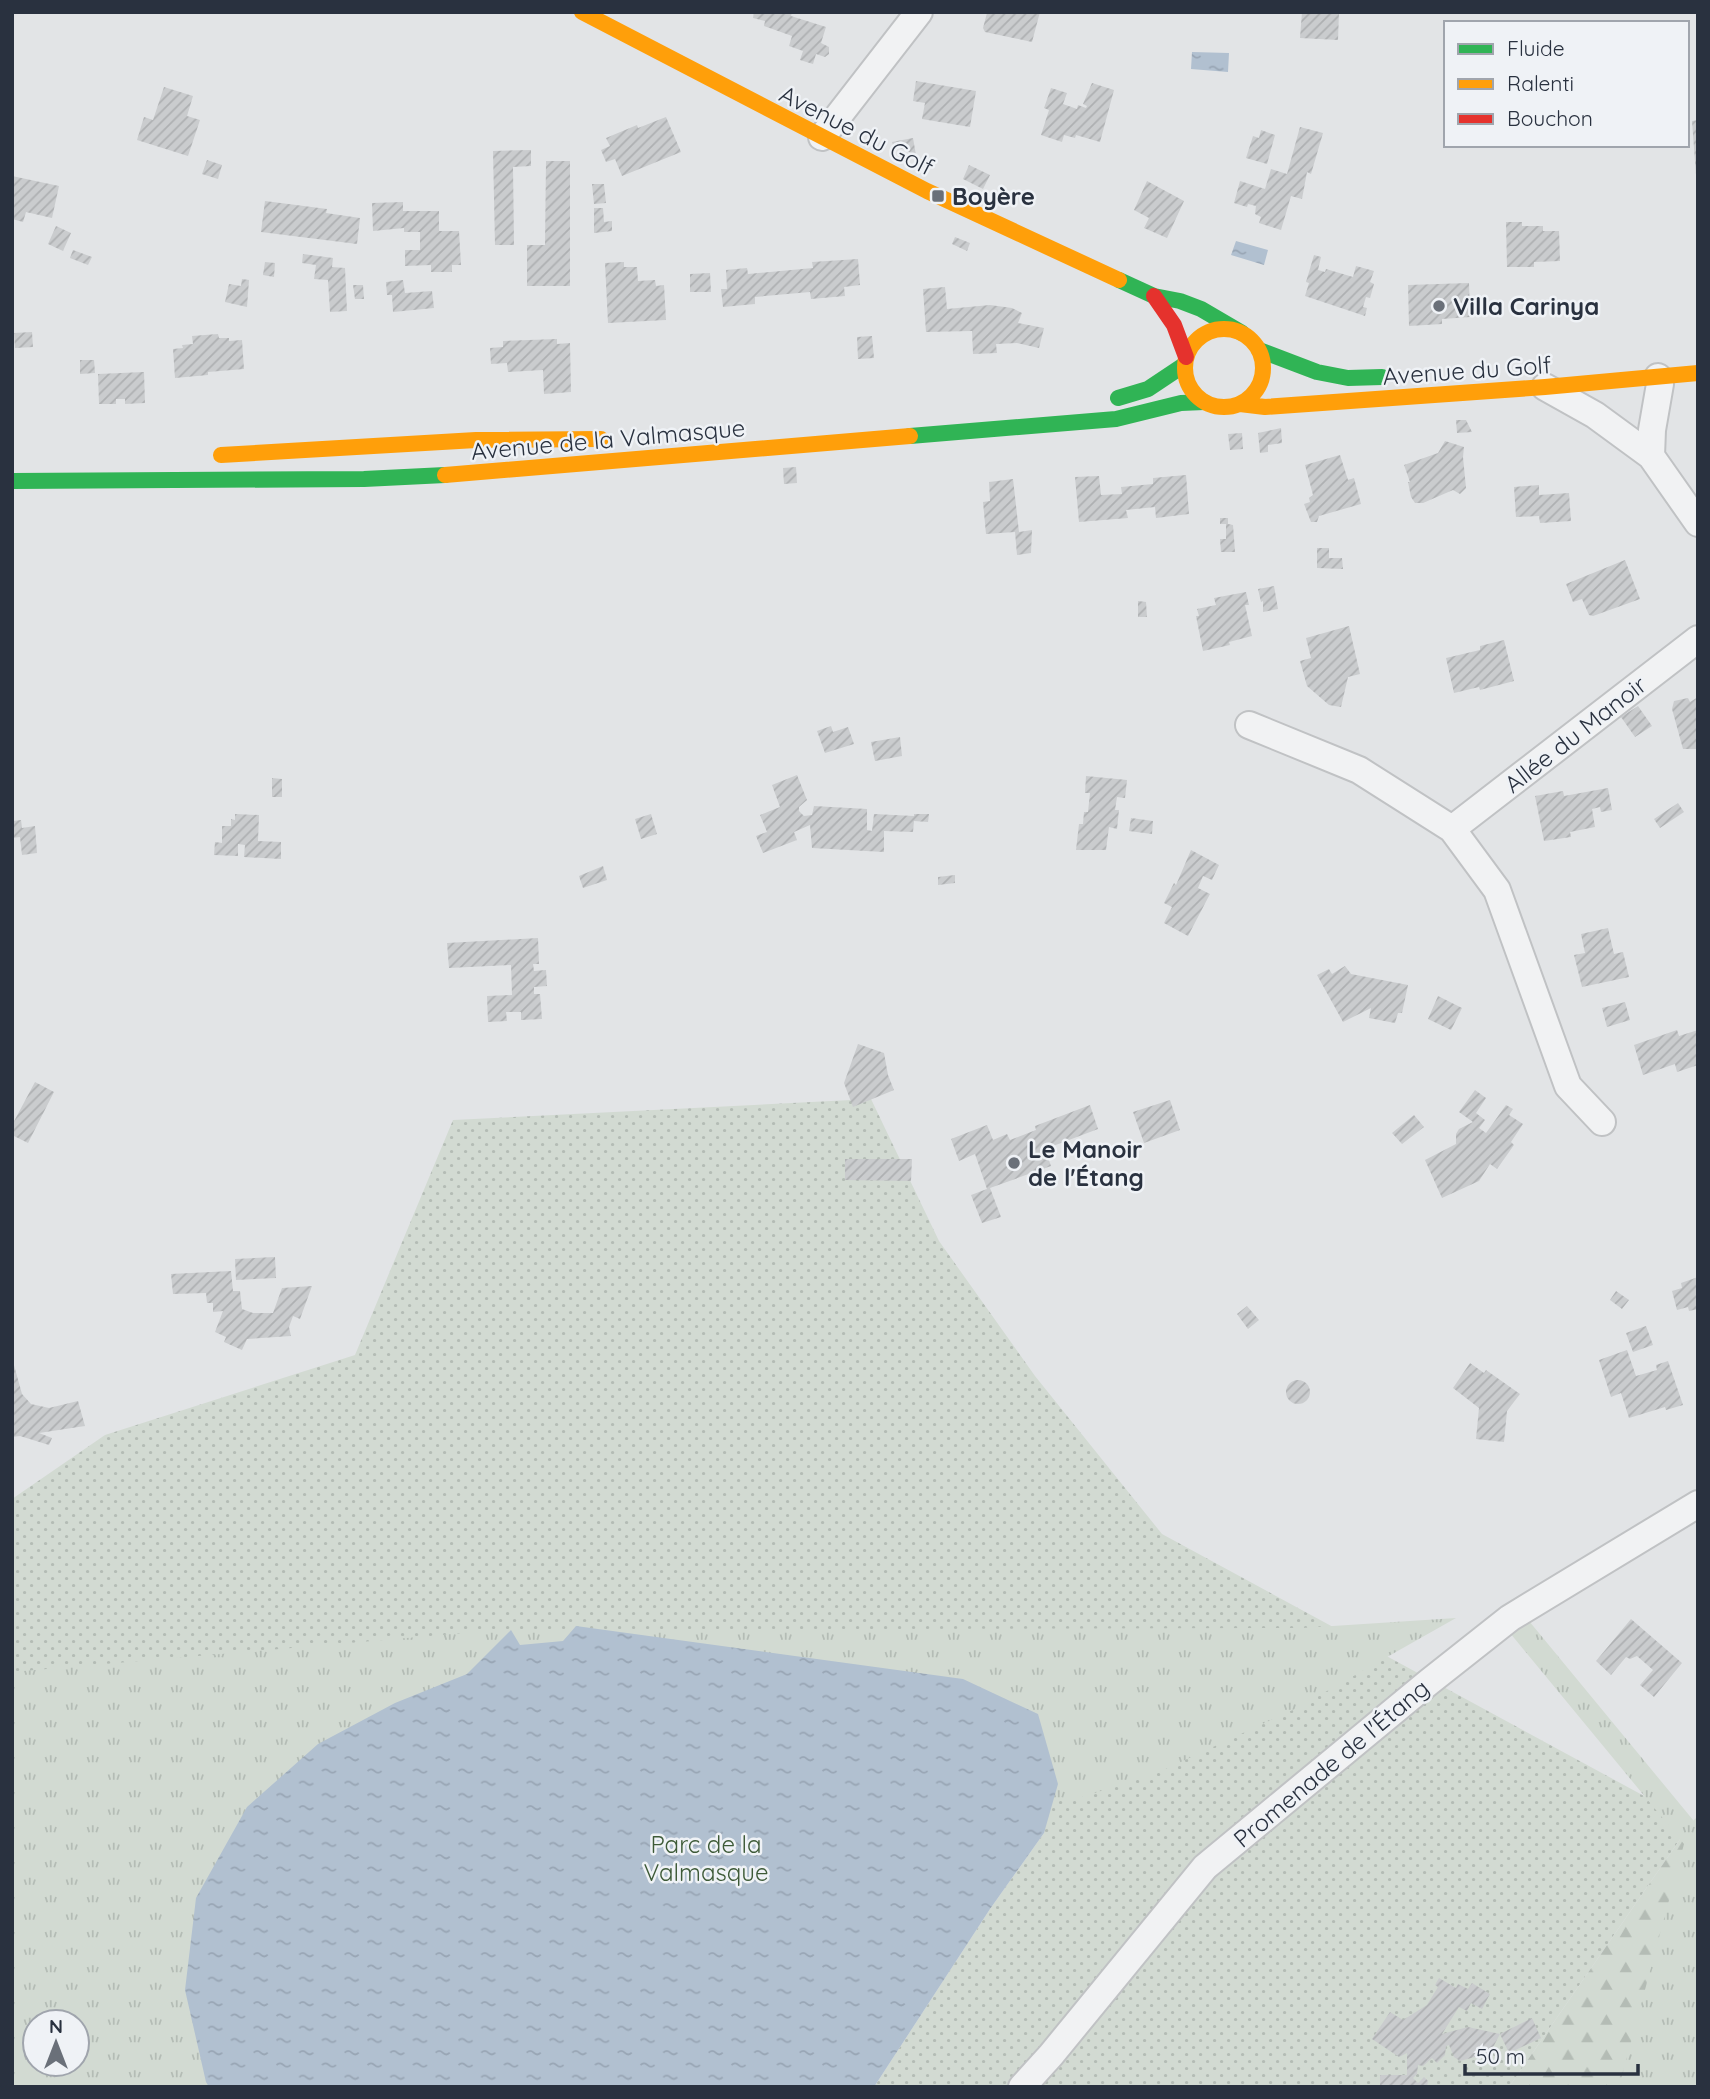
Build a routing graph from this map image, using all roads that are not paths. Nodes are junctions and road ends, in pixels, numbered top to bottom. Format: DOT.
graph roads {
  1 [pos="582,12"];
  2 [pos="919,12"];
  3 [pos="822,137"];
  4 [pos="1154,296"];
  5 [pos="1242,333"];
  6 [pos="1259,350"];
  7 [pos="1185,361"];
  8 [pos="1617,364"];
  9 [pos="1698,373"];
  10 [pos="1400,376"];
  11 [pos="1658,377"];
  12 [pos="1545,387"];
  13 [pos="1102,400"];
  14 [pos="1204,402"];
  15 [pos="1240,404"];
  16 [pos="621,438"];
  17 [pos="476,440"];
  18 [pos="211,455"];
  19 [pos="1651,457"];
  20 [pos="477,474"];
  21 [pos="12,481"];
  22 [pos="1698,523"];
  23 [pos="1698,639"];
  24 [pos="1249,725"];
  25 [pos="1452,829"];
  26 [pos="1602,1122"];
  27 [pos="1698,1504"];
  28 [pos="1022,2087"];
  1 -- 3 [label="main road, Avenue du Golf"];
  2 -- 3 [label="street"];
  3 -- 4 [label="main road, Avenue du Golf"];
  4 -- 5 [label="main road, Avenue du Golf"];
  4 -- 7 [label="main road"];
  5 -- 6 [label="main road"];
  5 -- 7 [label="main road"];
  6 -- 10 [label="main road, Avenue du Golf"];
  6 -- 15 [label="main road"];
  7 -- 13 [label="main road"];
  7 -- 14 [label="main road"];
  8 -- 11 [label="main road"];
  9 -- 11 [label="main road, Avenue du Golf"];
  11 -- 12 [label="main road, Avenue du Golf"];
  11 -- 19 [label="street"];
  12 -- 15 [label="main road, Avenue du Golf"];
  12 -- 19 [label="street"];
  14 -- 15 [label="main road"];
  14 -- 20 [label="main road, Avenue de la Valmasque"];
  16 -- 17 [label="main road, Avenue de la Valmasque"];
  17 -- 18 [label="main road, Avenue de la Valmasque"];
  17 -- 20 [label="main road"];
  19 -- 22 [label="street"];
  20 -- 21 [label="main road, Avenue de la Valmasque"];
  23 -- 25 [label="street, Allée du Manoir"];
  24 -- 25 [label="street"];
  25 -- 26 [label="street"];
  27 -- 28 [label="street, Promenade de l'Étang"];
}
